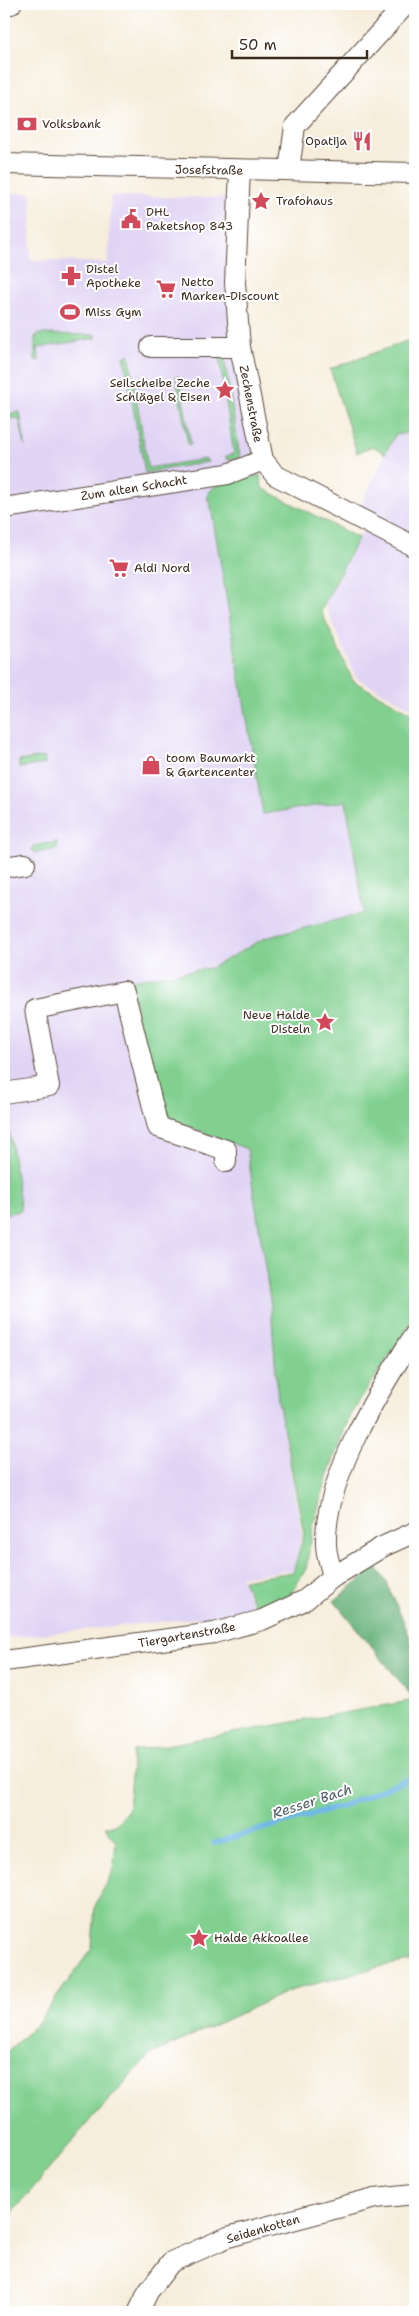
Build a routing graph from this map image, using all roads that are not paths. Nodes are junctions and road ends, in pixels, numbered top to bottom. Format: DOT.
graph roads {
  1 [pos="11,4"];
  2 [pos="406,4"];
  3 [pos="4,5"];
  4 [pos="4,164"];
  5 [pos="240,170"];
  6 [pos="289,170"];
  7 [pos="415,173"];
  8 [pos="151,347"];
  9 [pos="240,347"];
  10 [pos="263,460"];
  11 [pos="4,508"];
  12 [pos="415,547"];
  13 [pos="25,864"];
  14 [pos="4,867"];
  15 [pos="4,1093"];
  16 [pos="226,1162"];
  17 [pos="415,1334"];
  18 [pos="415,1532"];
  19 [pos="334,1578"];
  20 [pos="4,1661"];
  21 [pos="415,2194"];
  22 [pos="139,2312"];
  1 -- 3 [label="street"];
  2 -- 6 [label="street"];
  4 -- 5 [label="street, Josefstraße"];
  5 -- 6 [label="street, Josefstraße"];
  5 -- 9 [label="street, Zechenstraße"];
  6 -- 7 [label="street, Josefstraße"];
  8 -- 9 [label="street"];
  9 -- 10 [label="street, Zechenstraße"];
  10 -- 11 [label="street, Zum alten Schacht"];
  10 -- 12 [label="street, Zechenstraße"];
  13 -- 14 [label="street"];
  15 -- 16 [label="street"];
  17 -- 19 [label="street"];
  18 -- 19 [label="street, Tiergartenstraße"];
  19 -- 20 [label="street, Tiergartenstraße"];
  21 -- 22 [label="street, Seidenkotten"];
}
